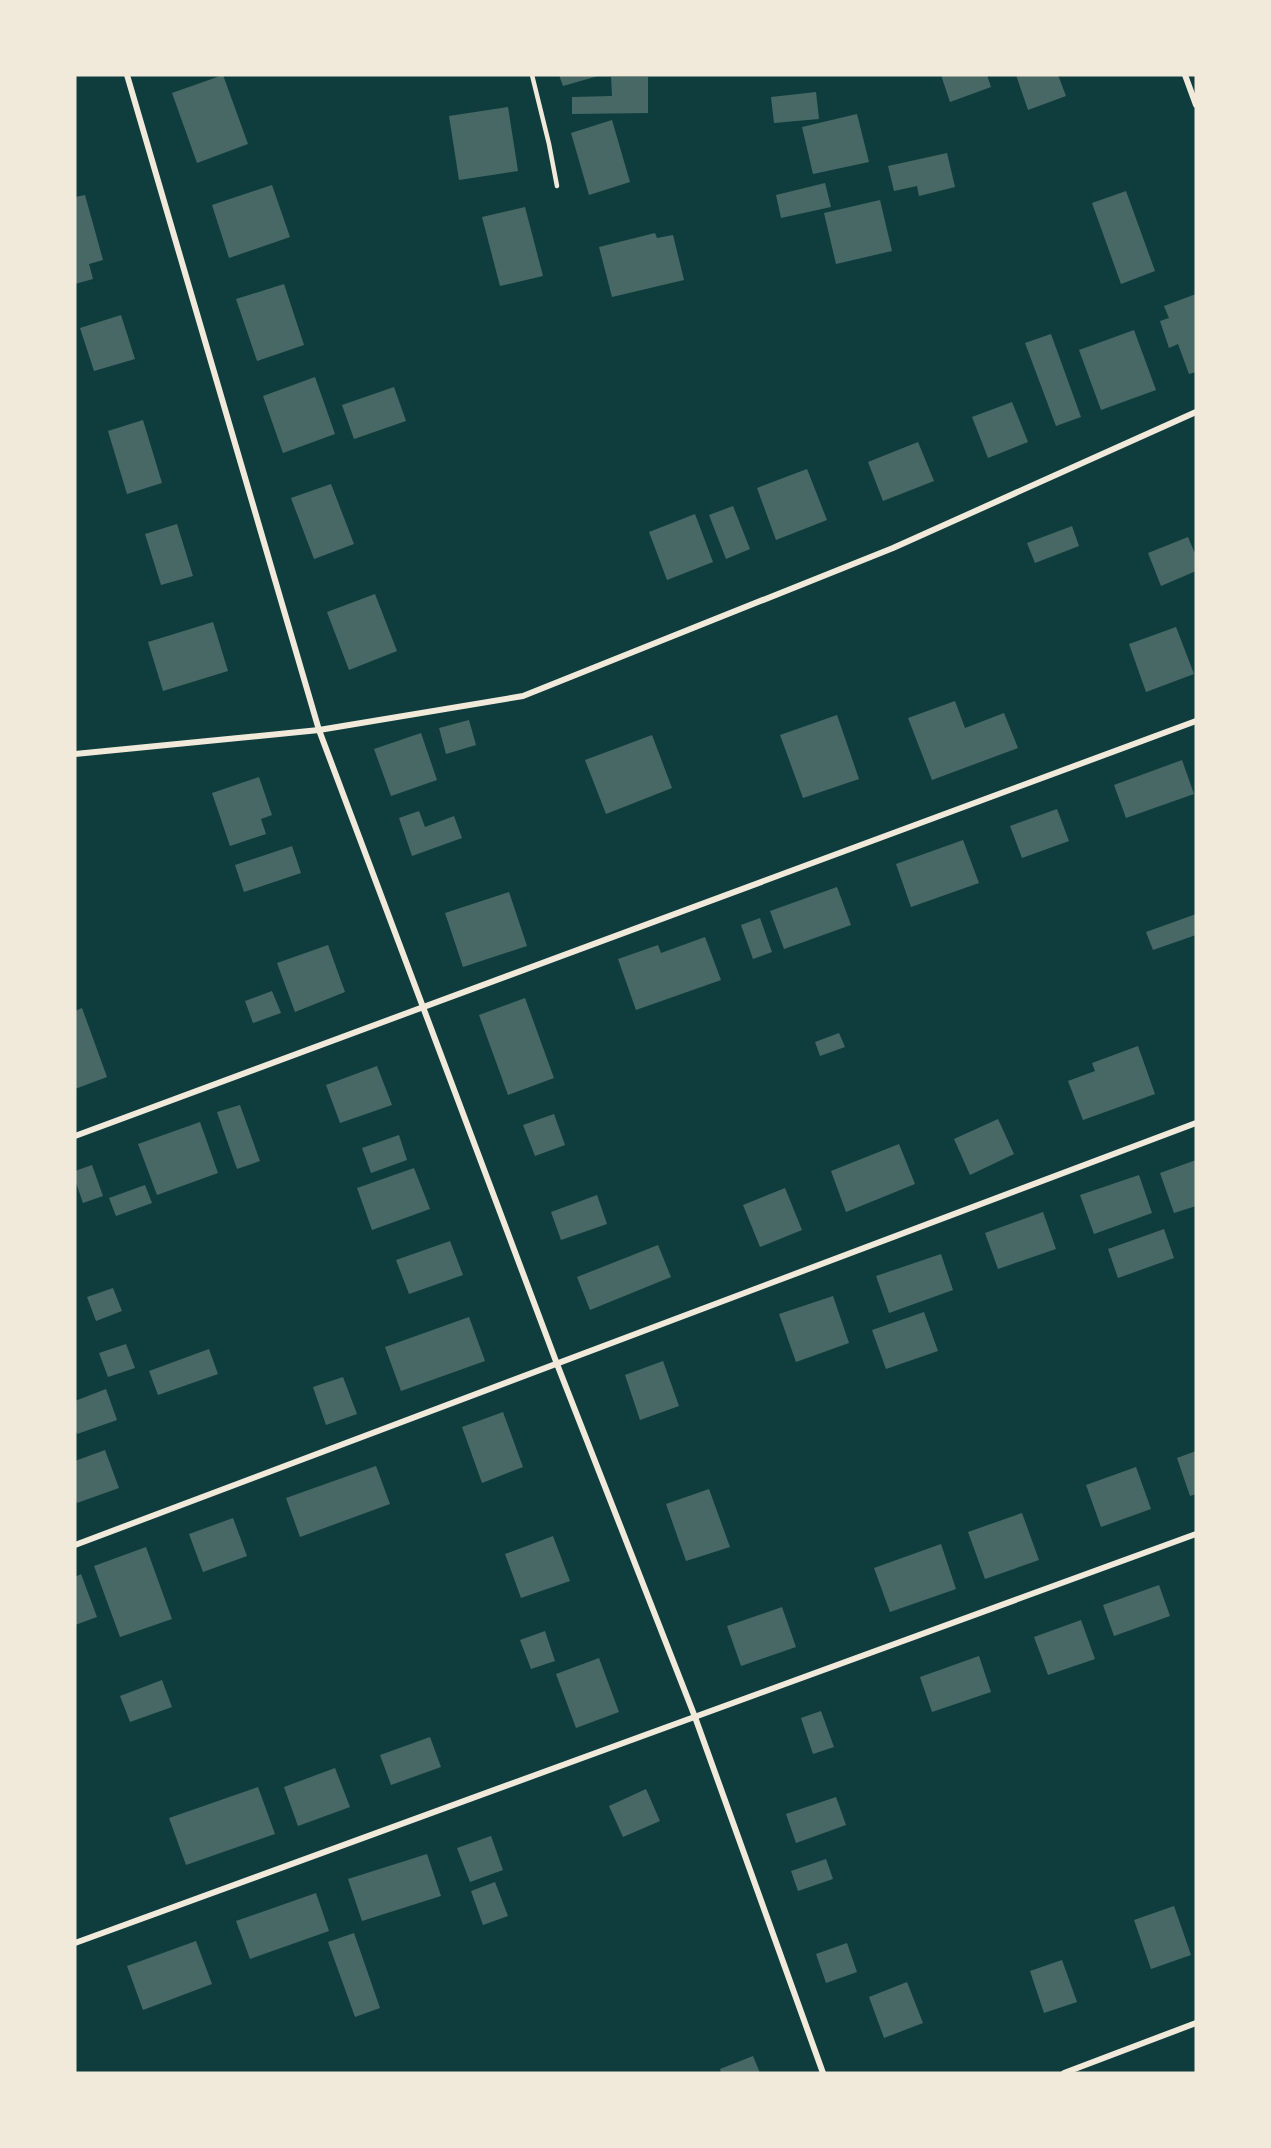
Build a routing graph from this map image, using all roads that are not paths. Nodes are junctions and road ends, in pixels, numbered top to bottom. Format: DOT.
graph roads {
  1 [pos="127,75"];
  2 [pos="532,75"];
  3 [pos="1185,75"];
  4 [pos="1196,105"];
  5 [pos="557,186"];
  6 [pos="1196,412"];
  7 [pos="1196,721"];
  8 [pos="319,730"];
  9 [pos="75,754"];
  10 [pos="423,1008"];
  11 [pos="1196,1123"];
  12 [pos="75,1136"];
  13 [pos="557,1364"];
  14 [pos="1196,1534"];
  15 [pos="75,1545"];
  16 [pos="695,1717"];
  17 [pos="75,1943"];
  18 [pos="1196,2023"];
  19 [pos="823,2073"];
  20 [pos="1064,2073"];
  1 -- 8 [label="street"];
  2 -- 5 [label="lane"];
  3 -- 4 [label="street"];
  6 -- 8 [label="street"];
  7 -- 10 [label="street"];
  8 -- 9 [label="street"];
  8 -- 10 [label="street"];
  10 -- 12 [label="street"];
  10 -- 13 [label="street"];
  11 -- 13 [label="street"];
  13 -- 15 [label="street"];
  13 -- 16 [label="street"];
  14 -- 16 [label="street"];
  16 -- 17 [label="street"];
  16 -- 19 [label="street"];
  18 -- 20 [label="street"];
}
